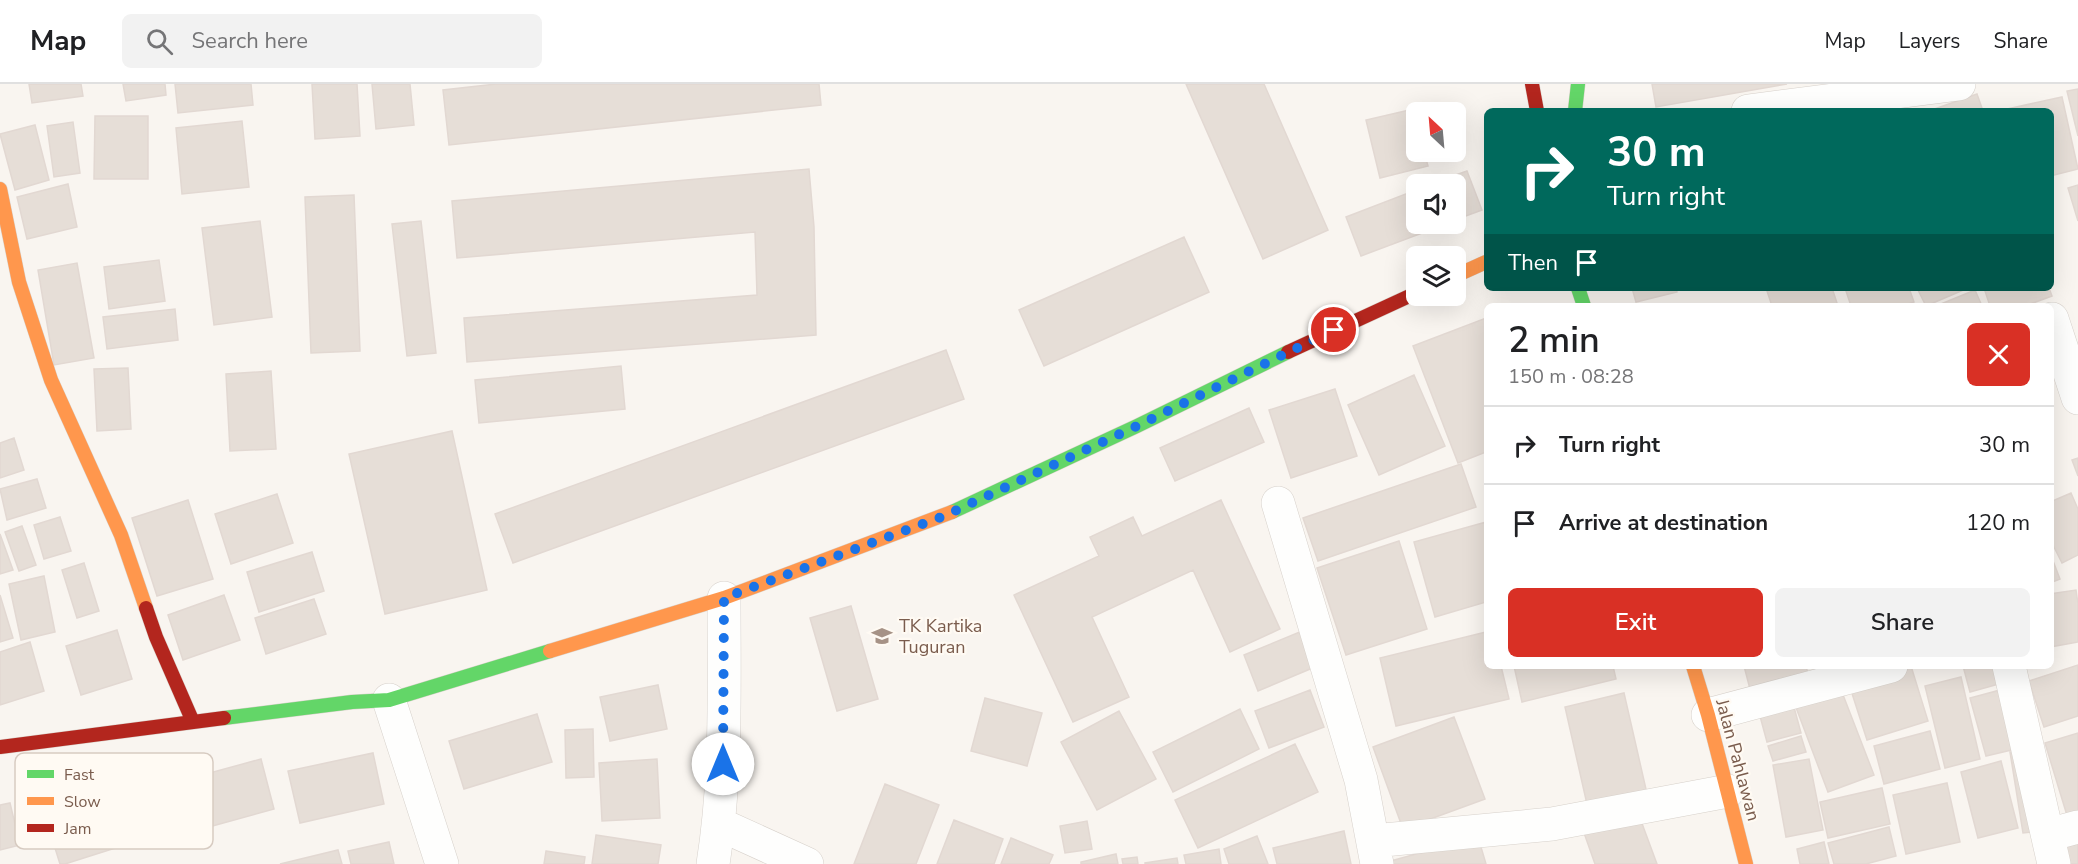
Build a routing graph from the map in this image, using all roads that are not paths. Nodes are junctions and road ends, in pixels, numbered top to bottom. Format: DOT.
graph roads {
  1 [pos="1532,84"];
  2 [pos="1578,84"];
  3 [pos="1959,84"];
  4 [pos="1537,108"];
  5 [pos="1575,108"];
  6 [pos="1771,108"];
  7 [pos="0,189"];
  8 [pos="1484,263"];
  9 [pos="1466,271"];
  10 [pos="1406,298"];
  11 [pos="2060,316"];
  12 [pos="2078,398"];
  13 [pos="1278,502"];
  14 [pos="724,598"];
  15 [pos="1694,669"];
  16 [pos="1880,669"];
  17 [pos="2010,669"];
  18 [pos="389,700"];
  19 [pos="1708,715"];
  20 [pos="192,722"];
  21 [pos="0,747"];
  22 [pos="1728,791"];
  23 [pos="719,824"];
  24 [pos="2060,842"];
  25 [pos="1375,853"];
  26 [pos="442,864"];
  27 [pos="713,864"];
  28 [pos="807,864"];
  29 [pos="1746,864"];
  1 -- 4 [label="street"];
  2 -- 5 [label="street"];
  3 -- 6 [label="street"];
  7 -- 20 [label="street"];
  8 -- 9 [label="street"];
  10 -- 14 [label="street"];
  11 -- 12 [label="street"];
  13 -- 25 [label="street"];
  14 -- 18 [label="street"];
  14 -- 23 [label="street"];
  15 -- 19 [label="street, Jalan Pahlawan"];
  16 -- 19 [label="street"];
  17 -- 24 [label="street"];
  18 -- 20 [label="street"];
  18 -- 26 [label="street"];
  19 -- 22 [label="street, Jalan Pahlawan"];
  20 -- 21 [label="street"];
  22 -- 25 [label="street"];
  22 -- 29 [label="street, Jalan Pahlawan"];
  23 -- 27 [label="street"];
  23 -- 28 [label="street"];
}
